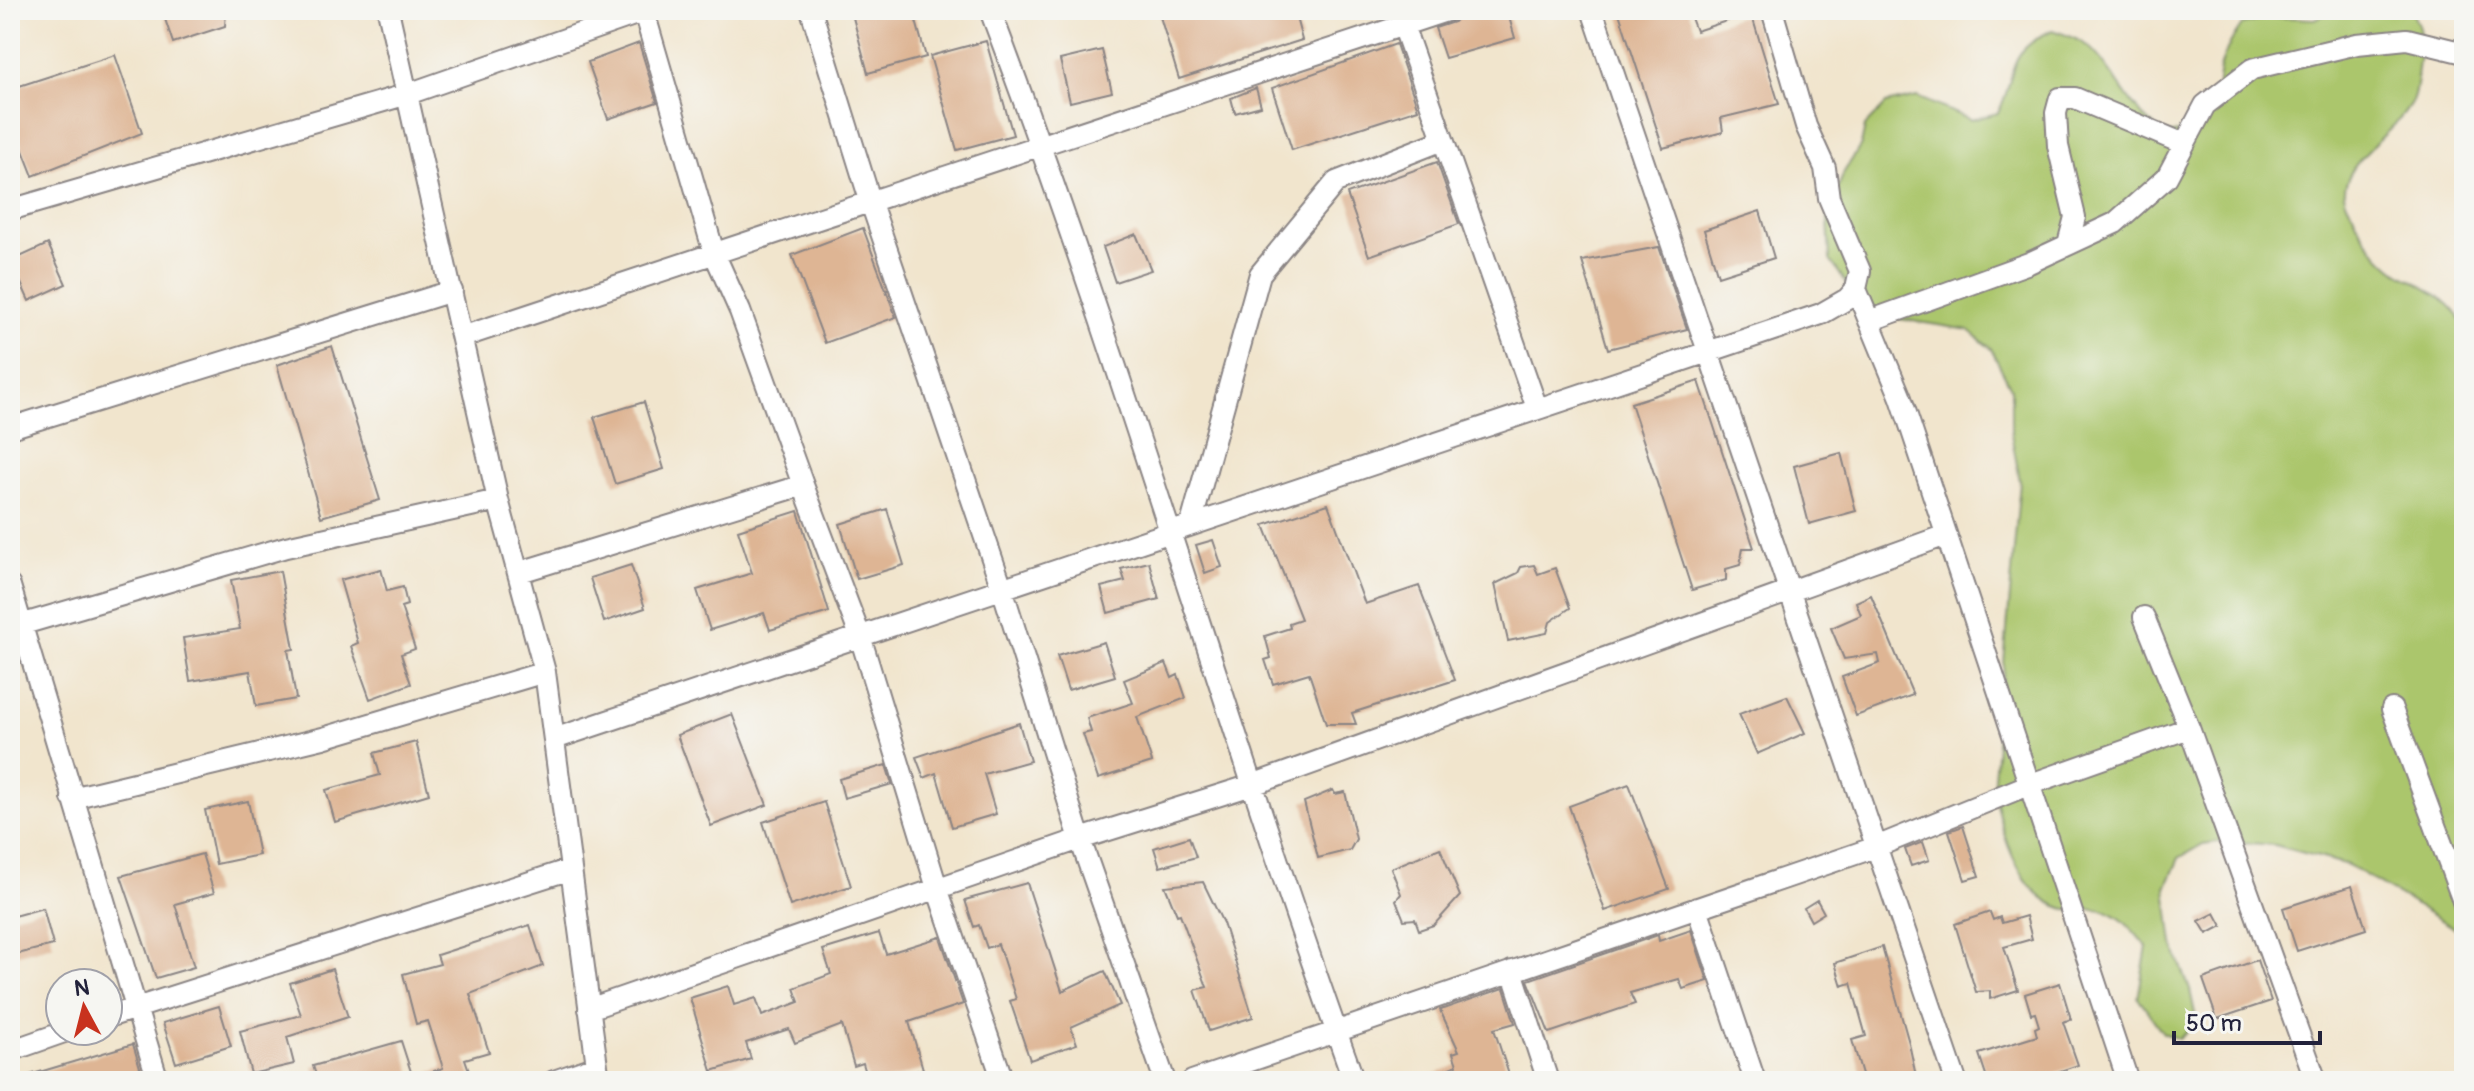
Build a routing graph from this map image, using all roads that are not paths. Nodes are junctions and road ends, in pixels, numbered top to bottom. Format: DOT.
graph roads {
  1 [pos="388,10"];
  2 [pos="811,10"];
  3 [pos="990,10"];
  4 [pos="1449,10"];
  5 [pos="1592,10"];
  6 [pos="1772,10"];
  7 [pos="646,11"];
  8 [pos="1403,25"];
  9 [pos="2464,53"];
  10 [pos="408,94"];
  11 [pos="1443,140"];
  12 [pos="1041,144"];
  13 [pos="2184,144"];
  14 [pos="870,200"];
  15 [pos="10,210"];
  16 [pos="2068,244"];
  17 [pos="714,253"];
  18 [pos="1856,289"];
  19 [pos="452,291"];
  20 [pos="1869,321"];
  21 [pos="462,337"];
  22 [pos="1705,350"];
  23 [pos="1537,408"];
  24 [pos="10,428"];
  25 [pos="803,485"];
  26 [pos="498,500"];
  27 [pos="1191,524"];
  28 [pos="1169,532"];
  29 [pos="1946,535"];
  30 [pos="520,572"];
  31 [pos="10,586"];
  32 [pos="1002,588"];
  33 [pos="1789,593"];
  34 [pos="2144,617"];
  35 [pos="15,626"];
  36 [pos="860,636"];
  37 [pos="545,672"];
  38 [pos="2392,709"];
  39 [pos="2189,728"];
  40 [pos="554,739"];
  41 [pos="1252,785"];
  42 [pos="2028,785"];
  43 [pos="72,798"];
  44 [pos="1080,839"];
  45 [pos="1876,847"];
  46 [pos="571,869"];
  47 [pos="937,888"];
  48 [pos="2464,904"];
  49 [pos="1697,908"];
  50 [pos="1512,971"];
  51 [pos="134,1008"];
  52 [pos="589,1009"];
  53 [pos="124,1011"];
  54 [pos="1336,1031"];
  55 [pos="44,1039"];
  56 [pos="10,1051"];
  57 [pos="598,1073"];
  58 [pos="158,1081"];
  59 [pos="554,1081"];
  60 [pos="1003,1081"];
  61 [pos="1165,1081"];
  62 [pos="1192,1081"];
  63 [pos="1354,1081"];
  64 [pos="1548,1081"];
  65 [pos="1755,1081"];
  66 [pos="1956,1081"];
  67 [pos="2128,1081"];
  68 [pos="2316,1081"];
  1 -- 10 [label="street"];
  2 -- 14 [label="street"];
  3 -- 12 [label="street"];
  4 -- 8 [label="street"];
  5 -- 22 [label="street"];
  6 -- 18 [label="street"];
  7 -- 10 [label="street"];
  7 -- 17 [label="street"];
  8 -- 11 [label="street"];
  8 -- 12 [label="street"];
  9 -- 13 [label="street"];
  10 -- 15 [label="street"];
  10 -- 19 [label="street"];
  11 -- 23 [label="street"];
  11 -- 27 [label="street"];
  12 -- 14 [label="street"];
  12 -- 28 [label="street"];
  13 -- 16 [label="street"];
  13 -- 16 [label="street"];
  14 -- 17 [label="street"];
  14 -- 32 [label="street"];
  16 -- 20 [label="street"];
  17 -- 21 [label="street"];
  17 -- 25 [label="street"];
  18 -- 20 [label="street"];
  18 -- 22 [label="street"];
  19 -- 21 [label="street"];
  19 -- 24 [label="street"];
  20 -- 29 [label="street"];
  21 -- 26 [label="street"];
  22 -- 23 [label="street"];
  22 -- 33 [label="street"];
  23 -- 27 [label="street"];
  25 -- 30 [label="street"];
  25 -- 36 [label="street"];
  26 -- 30 [label="street"];
  26 -- 35 [label="street"];
  27 -- 28 [label="street"];
  28 -- 32 [label="street"];
  28 -- 41 [label="street"];
  29 -- 33 [label="street"];
  29 -- 42 [label="street"];
  30 -- 37 [label="street"];
  31 -- 35 [label="street"];
  32 -- 36 [label="street"];
  32 -- 44 [label="street"];
  33 -- 41 [label="street"];
  33 -- 45 [label="street"];
  34 -- 39 [label="street"];
  35 -- 43 [label="street"];
  36 -- 40 [label="street"];
  36 -- 47 [label="street"];
  37 -- 40 [label="street"];
  37 -- 43 [label="street"];
  38 -- 48 [label="street"];
  39 -- 42 [label="street"];
  39 -- 68 [label="street"];
  40 -- 46 [label="street"];
  41 -- 44 [label="street"];
  41 -- 54 [label="street"];
  42 -- 45 [label="street"];
  42 -- 67 [label="street"];
  43 -- 51 [label="street"];
  44 -- 47 [label="street"];
  44 -- 61 [label="street"];
  45 -- 49 [label="street"];
  45 -- 66 [label="street"];
  46 -- 51 [label="street"];
  46 -- 52 [label="street"];
  47 -- 52 [label="street"];
  47 -- 60 [label="street"];
  49 -- 50 [label="street"];
  49 -- 65 [label="street"];
  50 -- 54 [label="street"];
  50 -- 64 [label="street"];
  51 -- 53 [label="street"];
  51 -- 58 [label="street"];
  52 -- 57 [label="street"];
  54 -- 62 [label="street"];
  54 -- 63 [label="street"];
  55 -- 56 [label="street"];
  57 -- 59 [label="street"];
}
